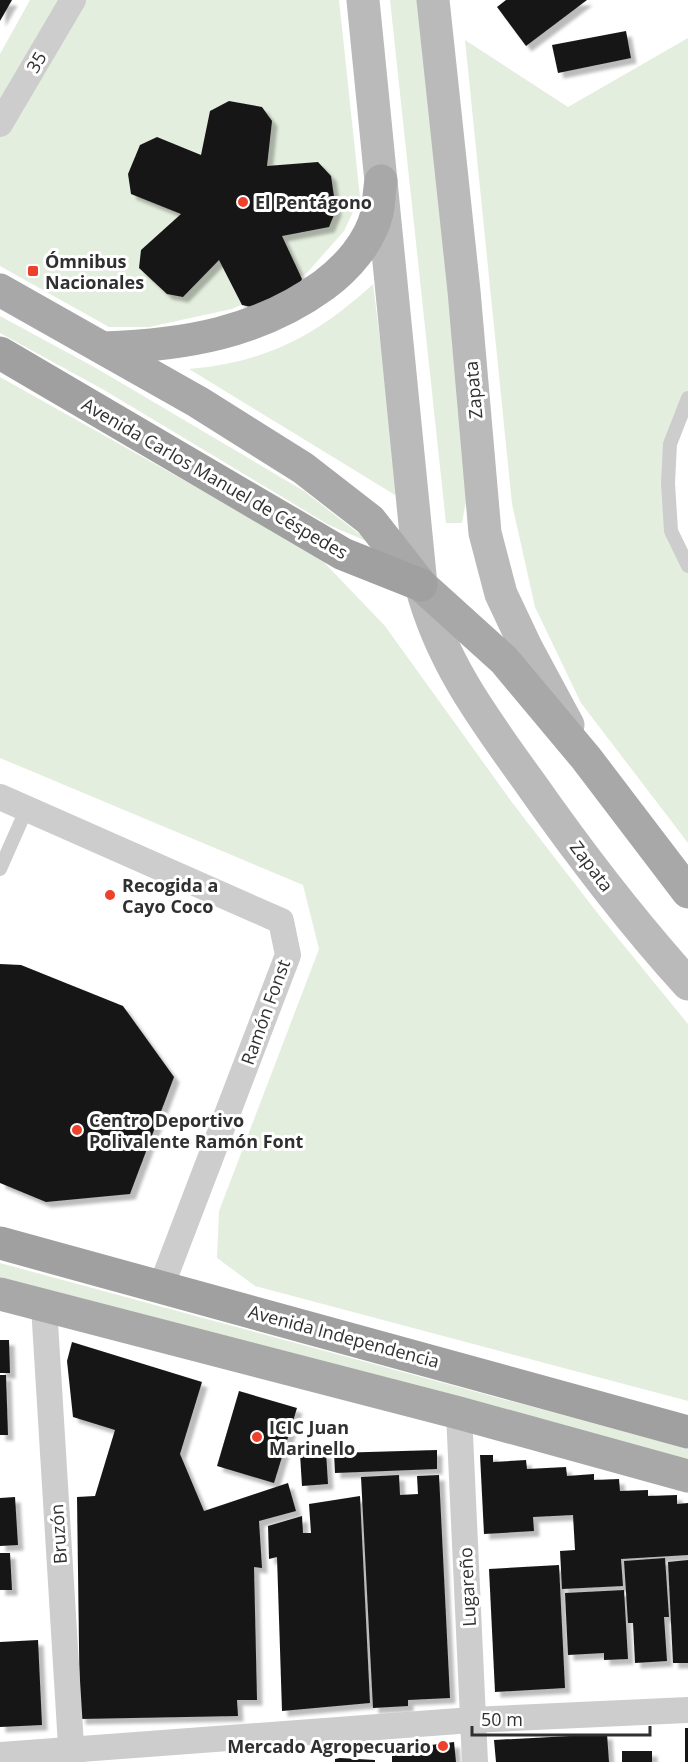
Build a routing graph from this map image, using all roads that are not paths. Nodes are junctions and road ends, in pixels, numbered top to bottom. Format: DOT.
graph roads {
  1 [pos="73,0"];
  2 [pos="363,0"];
  3 [pos="433,0"];
  4 [pos="0,124"];
  5 [pos="381,181"];
  6 [pos="0,290"];
  7 [pos="104,348"];
  8 [pos="0,353"];
  9 [pos="688,398"];
  10 [pos="688,566"];
  11 [pos="421,585"];
  12 [pos="586,758"];
  13 [pos="0,797"];
  14 [pos="27,808"];
  15 [pos="0,869"];
  16 [pos="688,892"];
  17 [pos="688,984"];
  18 [pos="0,1243"];
  19 [pos="160,1287"];
  20 [pos="0,1294"];
  21 [pos="44,1306"];
  22 [pos="459,1413"];
  23 [pos="688,1432"];
  24 [pos="688,1476"];
  25 [pos="688,1710"];
  26 [pos="472,1720"];
  27 [pos="0,1755"];
  28 [pos="71,1756"];
  29 [pos="475,1762"];
  1 -- 4 [label="street, 35"];
  2 -- 5 [label="main road, Zapata"];
  3 -- 12 [label="main road, Zapata"];
  5 -- 7 [label="main road"];
  5 -- 11 [label="main road, Zapata"];
  6 -- 7 [label="main road"];
  7 -- 11 [label="main road"];
  8 -- 11 [label="highway, Avenida Carlos Manuel de Céspedes"];
  9 -- 10 [label="lane"];
  11 -- 12 [label="main road, Zapata"];
  11 -- 17 [label="main road, Zapata"];
  12 -- 16 [label="main road, Zapata"];
  13 -- 14 [label="street, Ramón Fonst"];
  14 -- 15 [label="lane"];
  14 -- 19 [label="street, Ramón Fonst"];
  18 -- 19 [label="highway, Avenida Independencia"];
  19 -- 23 [label="highway, Avenida Independencia"];
  20 -- 21 [label="main road"];
  21 -- 22 [label="main road"];
  21 -- 28 [label="street, Bruzón"];
  22 -- 24 [label="main road"];
  22 -- 26 [label="street, Lugareño"];
  25 -- 26 [label="street"];
  26 -- 28 [label="street"];
  26 -- 29 [label="street, Lugareño"];
  27 -- 28 [label="street"];
}
